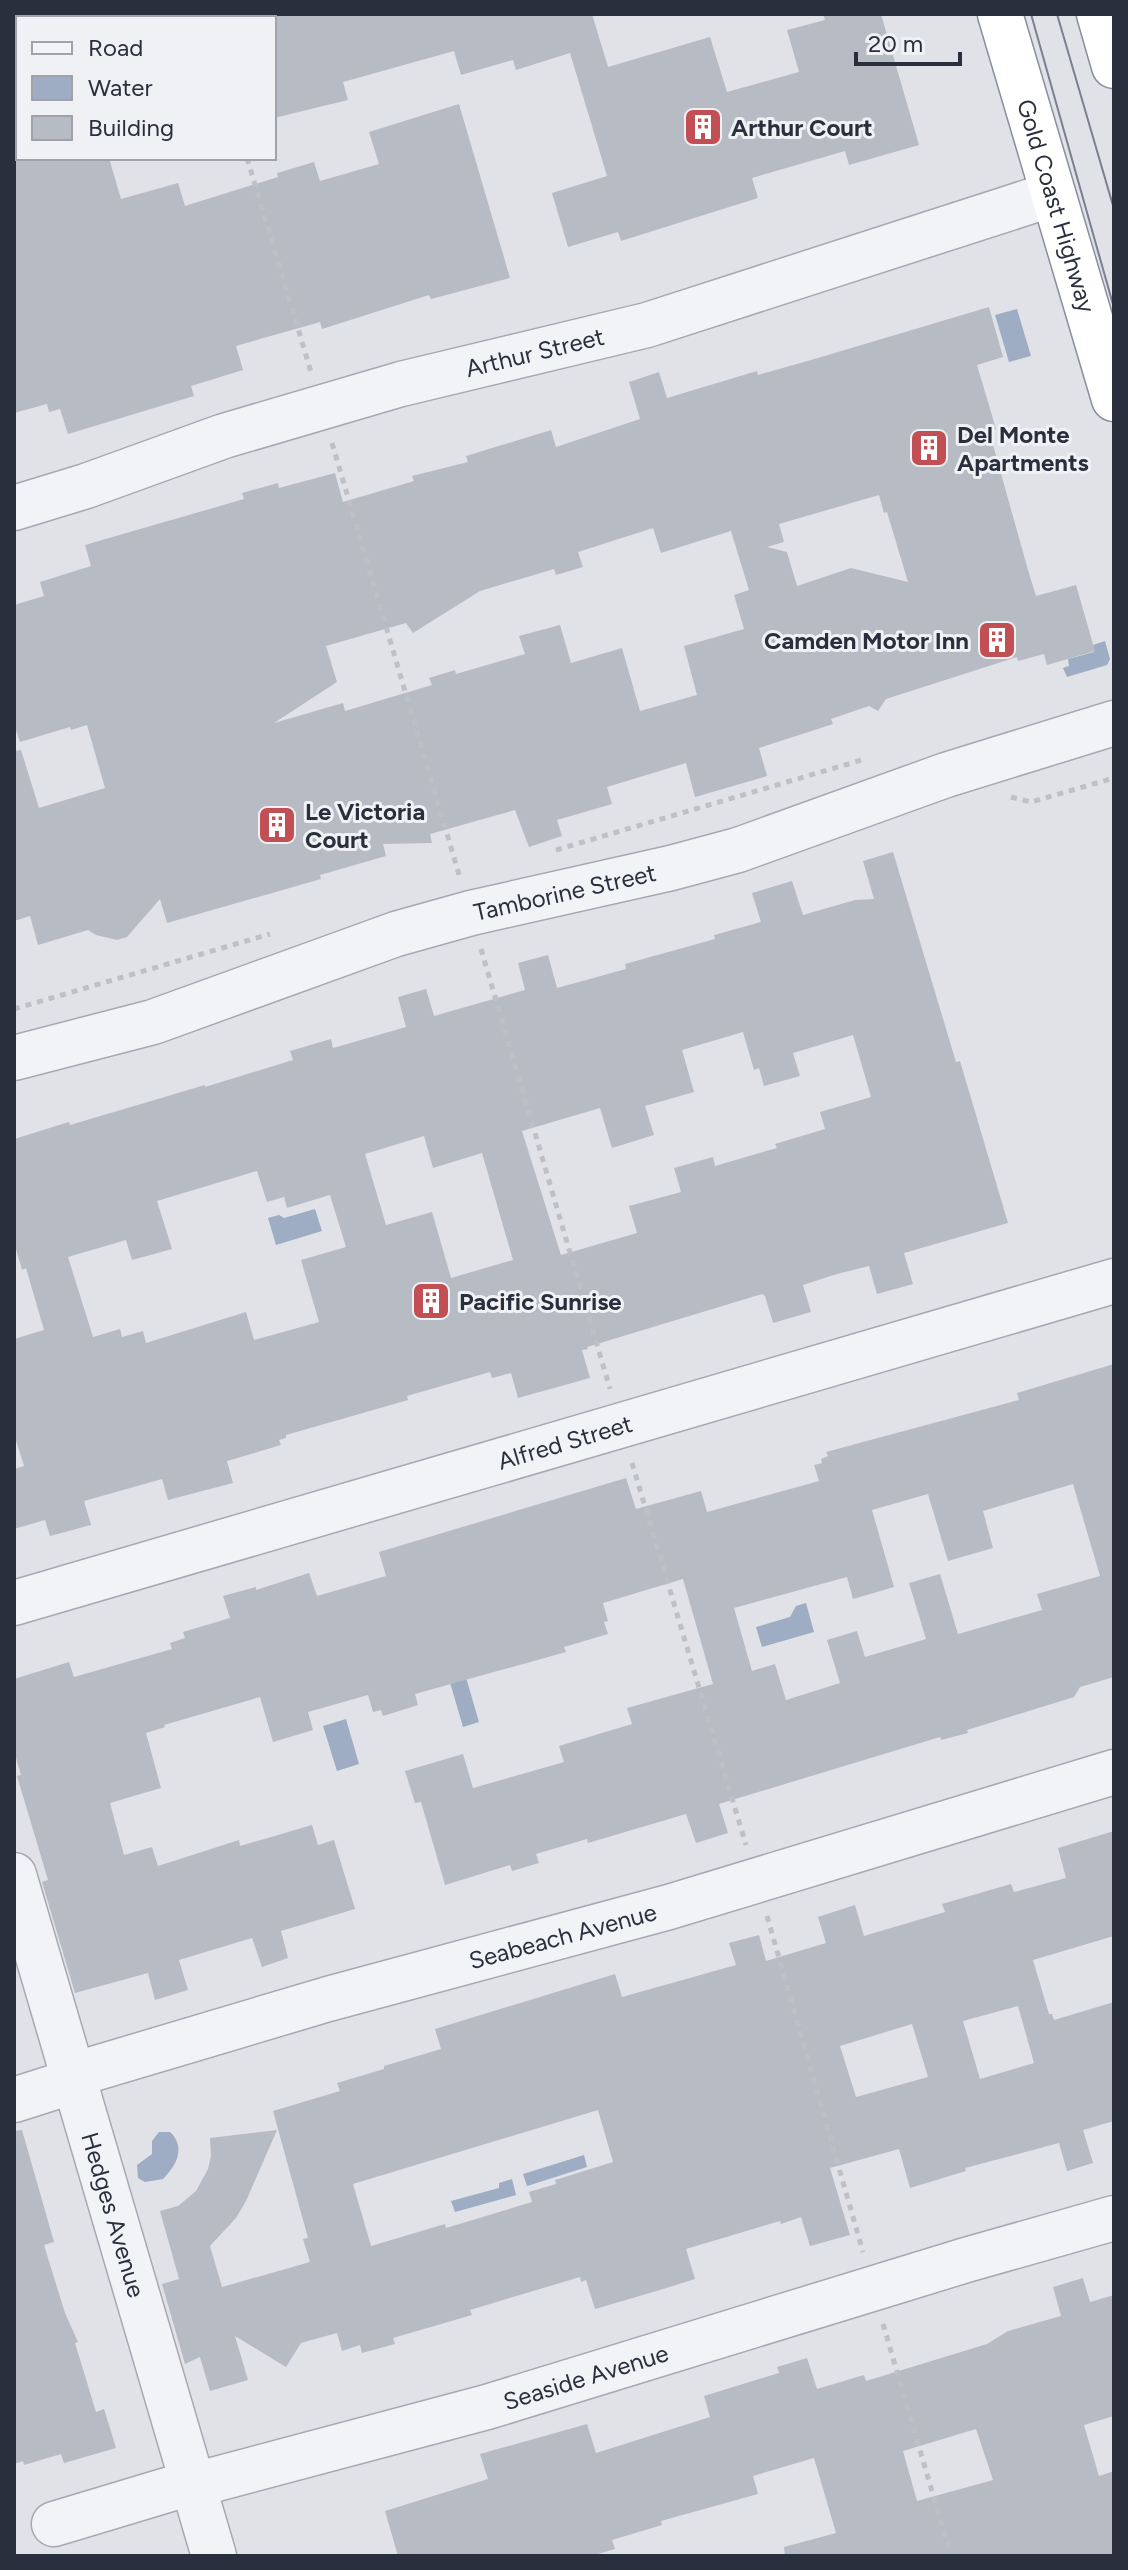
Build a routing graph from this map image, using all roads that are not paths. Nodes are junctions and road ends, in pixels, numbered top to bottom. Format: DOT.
graph roads {
  1 [pos="1000,14"];
  2 [pos="1099,14"];
  3 [pos="1114,66"];
  4 [pos="1053,194"];
  5 [pos="1114,399"];
  6 [pos="14,508"];
  7 [pos="1114,723"];
  8 [pos="14,1058"];
  9 [pos="1114,1281"];
  10 [pos="14,1603"];
  11 [pos="1114,1772"];
  12 [pos="14,1875"];
  13 [pos="73,2075"];
  14 [pos="14,2100"];
  15 [pos="1114,2218"];
  16 [pos="194,2485"];
  17 [pos="54,2524"];
  18 [pos="214,2556"];
  1 -- 4 [label="highway, Gold Coast Highway"];
  2 -- 3 [label="highway"];
  4 -- 5 [label="highway, Gold Coast Highway"];
  4 -- 6 [label="street, Arthur Street"];
  7 -- 8 [label="street, Tamborine Street"];
  9 -- 10 [label="street, Alfred Street"];
  11 -- 13 [label="street, Seabeach Avenue"];
  12 -- 13 [label="street, Hedges Avenue"];
  13 -- 14 [label="street, Seabeach Avenue"];
  13 -- 16 [label="street, Hedges Avenue"];
  15 -- 16 [label="street, Seaside Avenue"];
  16 -- 17 [label="street, Seaside Avenue"];
  16 -- 18 [label="street, Hedges Avenue"];
}
